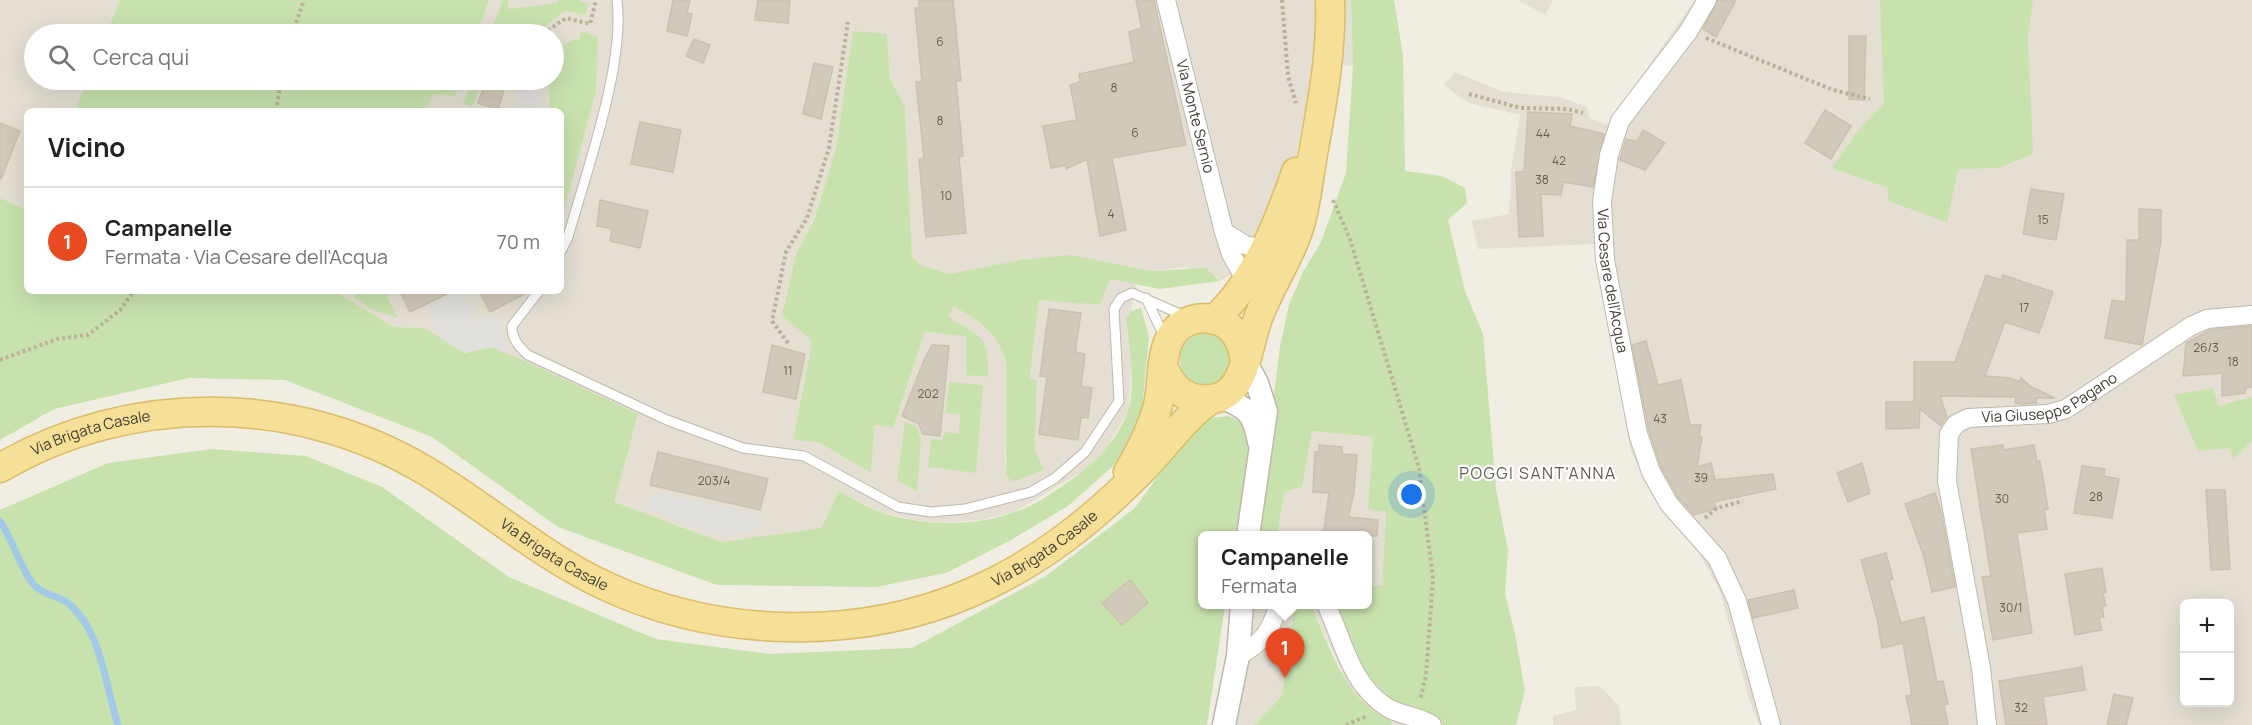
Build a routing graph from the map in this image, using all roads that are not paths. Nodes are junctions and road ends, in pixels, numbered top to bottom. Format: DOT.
graph roads {
  1 [pos="617,0"];
  2 [pos="1166,0"];
  3 [pos="1330,0"];
  4 [pos="1707,0"];
  5 [pos="1324,90"];
  6 [pos="1224,232"];
  7 [pos="564,245"];
  8 [pos="1265,250"];
  9 [pos="1246,281"];
  10 [pos="537,294"];
  11 [pos="1146,298"];
  12 [pos="2252,315"];
  13 [pos="1204,320"];
  14 [pos="1165,356"];
  15 [pos="1245,361"];
  16 [pos="1215,399"];
  17 [pos="1260,453"];
  18 [pos="0,468"];
  19 [pos="1110,503"];
  20 [pos="1249,531"];
  21 [pos="1242,609"];
  22 [pos="1277,609"];
  23 [pos="1328,609"];
  24 [pos="1238,656"];
  25 [pos="1224,725"];
  26 [pos="1432,725"];
  27 [pos="1771,725"];
  28 [pos="1987,725"];
  1 -- 7 [label="lane"];
  2 -- 6 [label="street, Via Monte Sernio"];
  3 -- 5 [label="main road, Via Brigata Casale"];
  4 -- 27 [label="street, Via Cesare dell'Acqua"];
  5 -- 8 [label="main road, Via Brigata Casale"];
  5 -- 15 [label="main road, Via Brigata Casale"];
  6 -- 8 [label="street"];
  6 -- 9 [label="street, Via Monte Sernio"];
  8 -- 9 [label="main road, Via Brigata Casale"];
  8 -- 15 [label="street"];
  9 -- 13 [label="main road, Via Brigata Casale"];
  10 -- 11 [label="lane"];
  11 -- 13 [label="lane"];
  11 -- 14 [label="lane"];
  12 -- 28 [label="street, Via Giuseppe Pagano"];
  13 -- 14 [label="main road, Via Brigata Casale"];
  13 -- 15 [label="main road"];
  14 -- 16 [label="main road"];
  14 -- 19 [label="main road, Via Brigata Casale"];
  15 -- 16 [label="main road, Via Brigata Casale"];
  15 -- 17 [label="street"];
  16 -- 17 [label="street"];
  16 -- 19 [label="main road, Via Brigata Casale"];
  17 -- 20 [label="street"];
  18 -- 19 [label="main road, Via Brigata Casale"];
  21 -- 24 [label="street"];
  22 -- 24 [label="street"];
  23 -- 26 [label="street"];
  24 -- 25 [label="street"];
}
